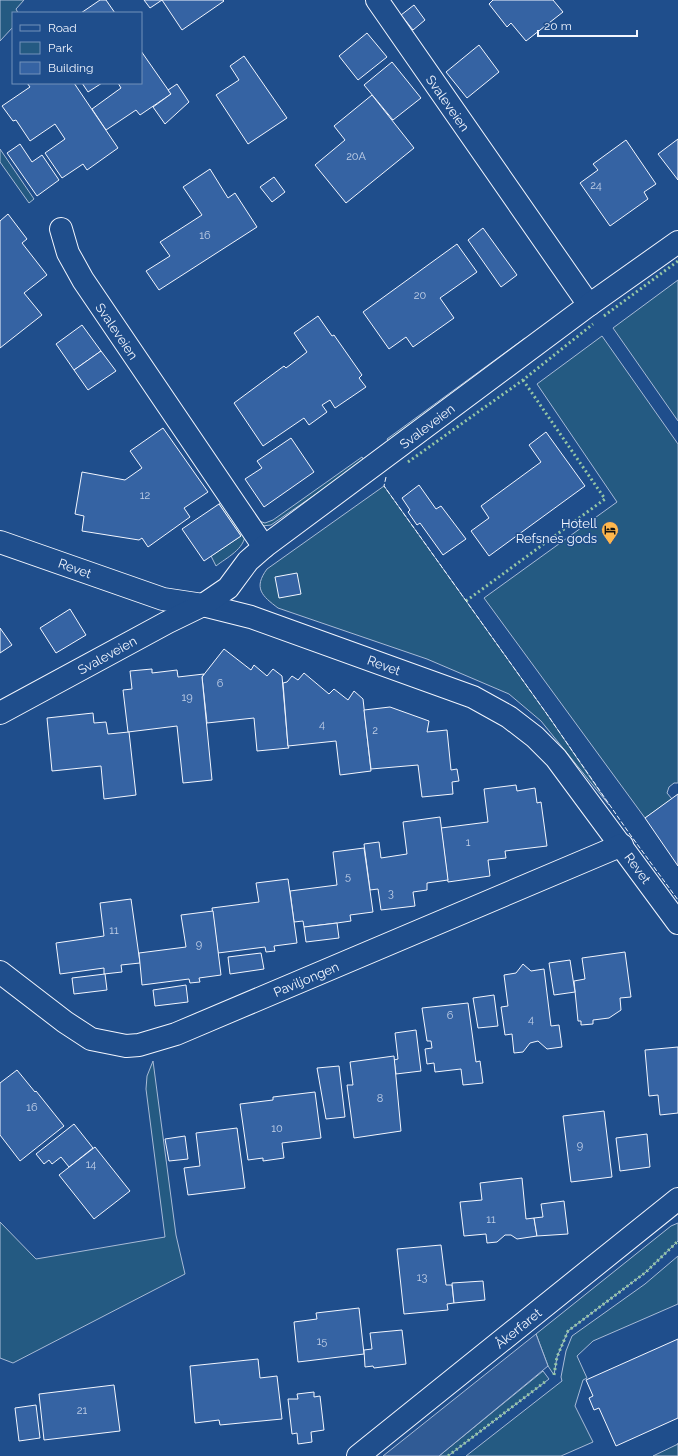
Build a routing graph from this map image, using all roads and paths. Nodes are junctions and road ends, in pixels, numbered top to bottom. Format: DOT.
graph roads {
  1 [pos="377,0"];
  2 [pos="61,229"];
  3 [pos="678,242"];
  4 [pos="589,305"];
  5 [pos="0,542"];
  6 [pos="264,547"];
  7 [pos="203,605"];
  8 [pos="0,713"];
  9 [pos="622,845"];
  10 [pos="678,923"];
  11 [pos="0,972"];
  12 [pos="678,1199"];
  13 [pos="358,1456"];
  1 -- 4 [label="street, Svaleveien"];
  2 -- 6 [label="street, Svaleveien"];
  3 -- 4 [label="street, Svaleveien"];
  4 -- 6 [label="street, Svaleveien"];
  5 -- 7 [label="street, Revet"];
  6 -- 7 [label="street, Svaleveien"];
  7 -- 8 [label="street, Svaleveien"];
  7 -- 9 [label="street, Revet"];
  9 -- 10 [label="street, Revet"];
  9 -- 11 [label="street, Paviljongen"];
  12 -- 13 [label="street, Åkerfaret"];
}
